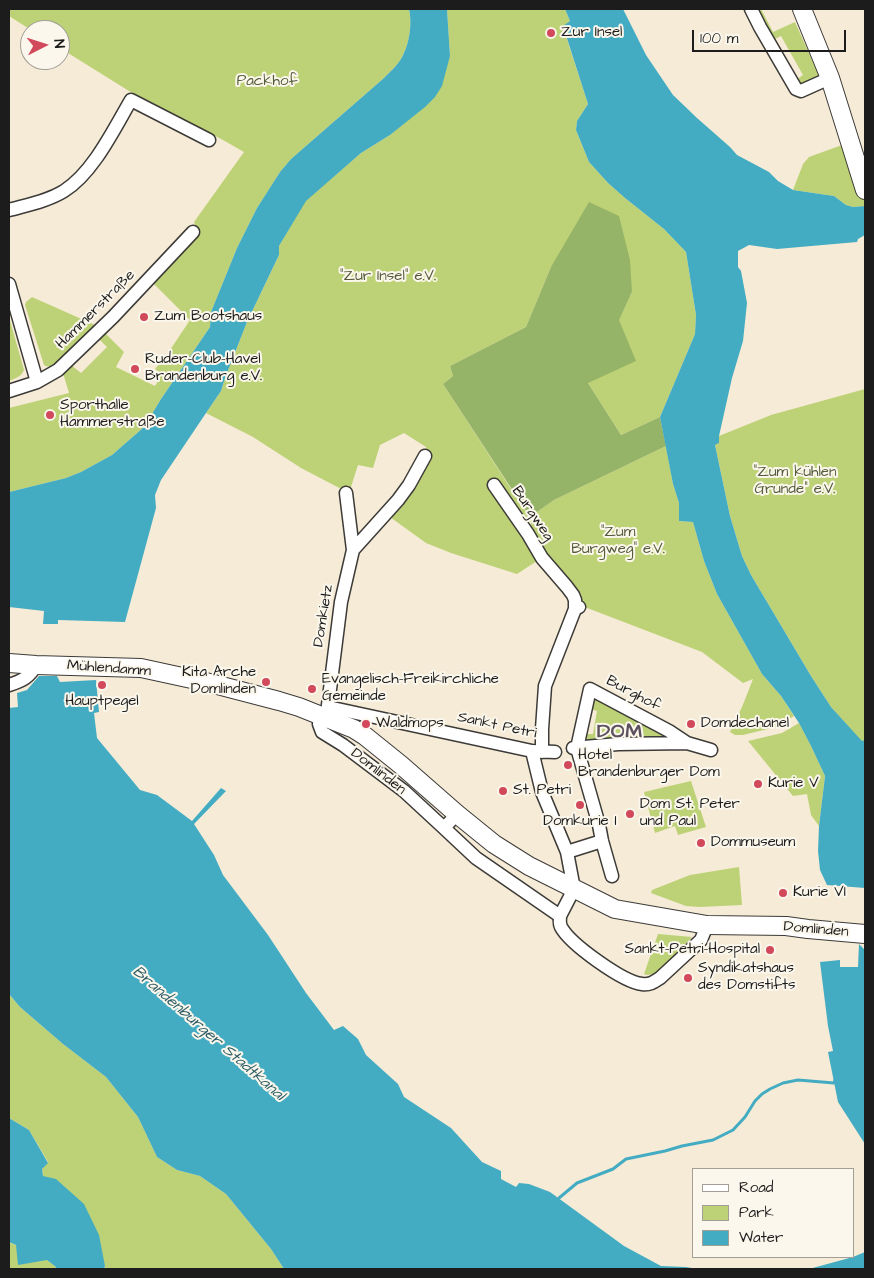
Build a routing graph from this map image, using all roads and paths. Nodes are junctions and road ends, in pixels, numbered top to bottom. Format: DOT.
graph roads {
  1 [pos="751,9"];
  2 [pos="802,9"];
  3 [pos="830,78"];
  4 [pos="209,140"];
  5 [pos="864,183"];
  6 [pos="9,210"];
  7 [pos="193,232"];
  8 [pos="9,284"];
  9 [pos="37,382"];
  10 [pos="9,391"];
  11 [pos="425,456"];
  12 [pos="494,485"];
  13 [pos="346,493"];
  14 [pos="352,550"];
  15 [pos="9,663"];
  16 [pos="36,665"];
  17 [pos="9,685"];
  18 [pos="324,713"];
  19 [pos="688,742"];
  20 [pos="575,748"];
  21 [pos="711,750"];
  22 [pos="537,752"];
  23 [pos="555,752"];
  24 [pos="457,814"];
  25 [pos="444,828"];
  26 [pos="602,841"];
  27 [pos="567,852"];
  28 [pos="612,876"];
  29 [pos="574,889"];
  30 [pos="560,916"];
  31 [pos="707,925"];
  32 [pos="863,934"];
  1 -- 3 [label="street"];
  2 -- 3 [label="street"];
  3 -- 5 [label="street"];
  4 -- 6 [label="street"];
  7 -- 9 [label="street, Hammerstraße"];
  8 -- 9 [label="street"];
  9 -- 10 [label="street, Hammerstraße"];
  11 -- 14 [label="street"];
  12 -- 22 [label="street, Burgweg"];
  13 -- 14 [label="street, Domkietz"];
  14 -- 18 [label="street, Domkietz"];
  15 -- 16 [label="street, Mühlendamm"];
  16 -- 17 [label="street"];
  16 -- 18 [label="street, Mühlendamm"];
  18 -- 22 [label="street, Sankt Petri"];
  18 -- 24 [label="street, Domlinden"];
  18 -- 25 [label="street, Domlinden"];
  19 -- 20 [label="street, Burghof"];
  19 -- 20 [label="street, Burghof"];
  19 -- 21 [label="street, Burghof"];
  20 -- 26 [label="street, Burghof"];
  22 -- 23 [label="street"];
  22 -- 27 [label="street, Burgweg"];
  24 -- 25 [label="street"];
  24 -- 29 [label="street, Domlinden"];
  25 -- 30 [label="street, Domlinden"];
  26 -- 27 [label="street"];
  26 -- 28 [label="street, Burghof"];
  27 -- 29 [label="street, Burgweg"];
  29 -- 30 [label="street"];
  29 -- 31 [label="street, Domlinden"];
  30 -- 31 [label="street"];
  31 -- 32 [label="street, Domlinden"];
}
